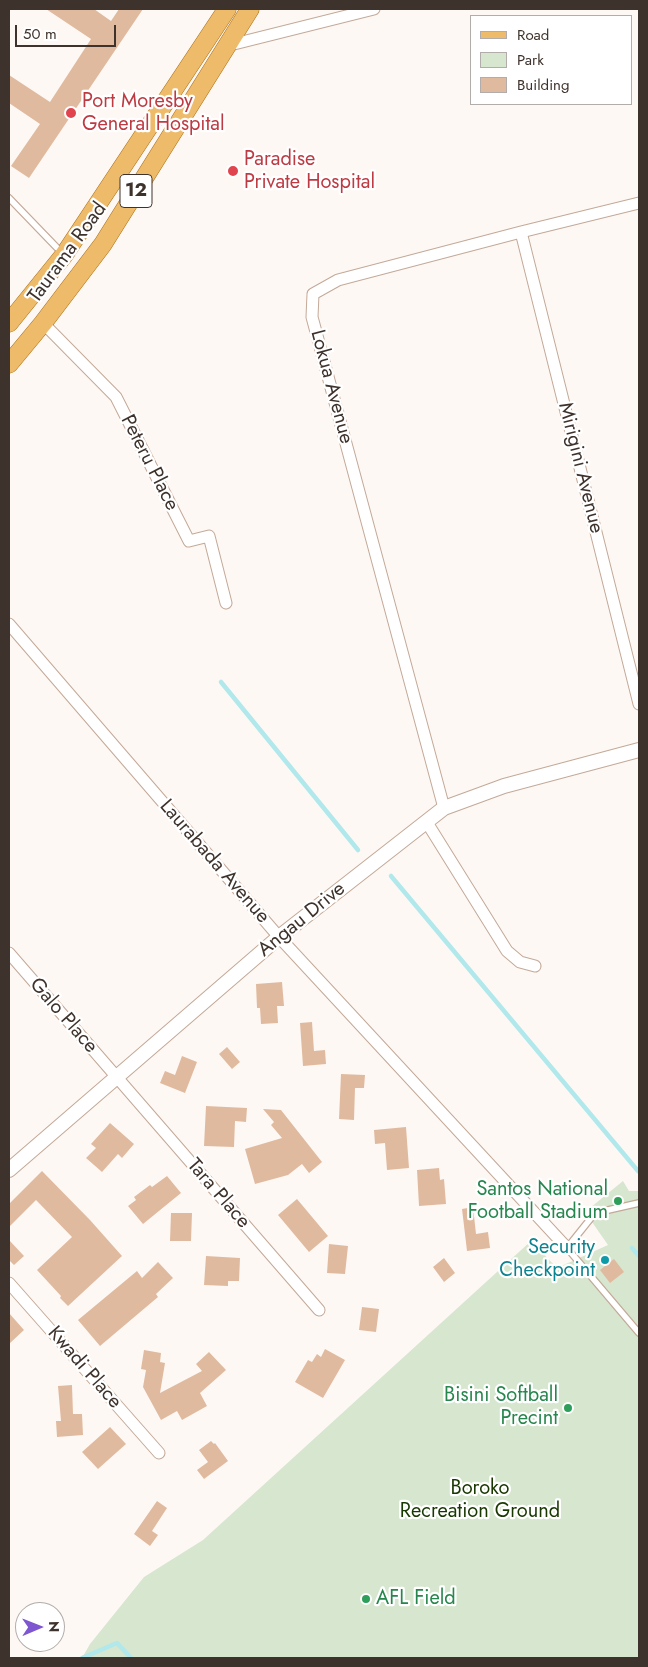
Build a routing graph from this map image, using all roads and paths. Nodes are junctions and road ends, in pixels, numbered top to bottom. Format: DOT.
graph roads {
  1 [pos="227,9"];
  2 [pos="250,9"];
  3 [pos="374,9"];
  4 [pos="226,46"];
  5 [pos="9,198"];
  6 [pos="639,203"];
  7 [pos="521,232"];
  8 [pos="64,255"];
  9 [pos="9,323"];
  10 [pos="43,323"];
  11 [pos="9,364"];
  12 [pos="226,603"];
  13 [pos="9,624"];
  14 [pos="639,704"];
  15 [pos="639,750"];
  16 [pos="444,808"];
  17 [pos="426,821"];
  18 [pos="279,937"];
  19 [pos="9,953"];
  20 [pos="535,966"];
  21 [pos="117,1078"];
  22 [pos="9,1170"];
  23 [pos="639,1203"];
  24 [pos="567,1248"];
  25 [pos="9,1283"];
  26 [pos="319,1310"];
  27 [pos="639,1333"];
  28 [pos="159,1453"];
  1 -- 8 [label="main road, Taurama Road / 12"];
  2 -- 4 [label="main road, Taurama Road / 12"];
  3 -- 4 [label="street"];
  4 -- 10 [label="main road, Taurama Road / 12"];
  5 -- 8 [label="lane"];
  6 -- 7 [label="street, Lokua Avenue"];
  7 -- 14 [label="street, Mirigini Avenue"];
  7 -- 16 [label="street, Lokua Avenue"];
  8 -- 9 [label="main road, Taurama Road / 12"];
  10 -- 11 [label="main road, Taurama Road / 12"];
  10 -- 12 [label="street, Peteru Place"];
  13 -- 18 [label="street, Laurabada Avenue"];
  15 -- 16 [label="street, Angau Drive"];
  16 -- 17 [label="street, Angau Drive"];
  17 -- 18 [label="street, Angau Drive"];
  17 -- 20 [label="street"];
  18 -- 21 [label="street, Angau Drive"];
  18 -- 24 [label="street, Laurabada Avenue"];
  19 -- 21 [label="street, Galo Place"];
  21 -- 22 [label="street, Angau Drive"];
  21 -- 26 [label="street, Tara Place"];
  23 -- 24 [label="lane"];
  24 -- 27 [label="lane"];
  25 -- 28 [label="street, Kwadi Place"];
}
